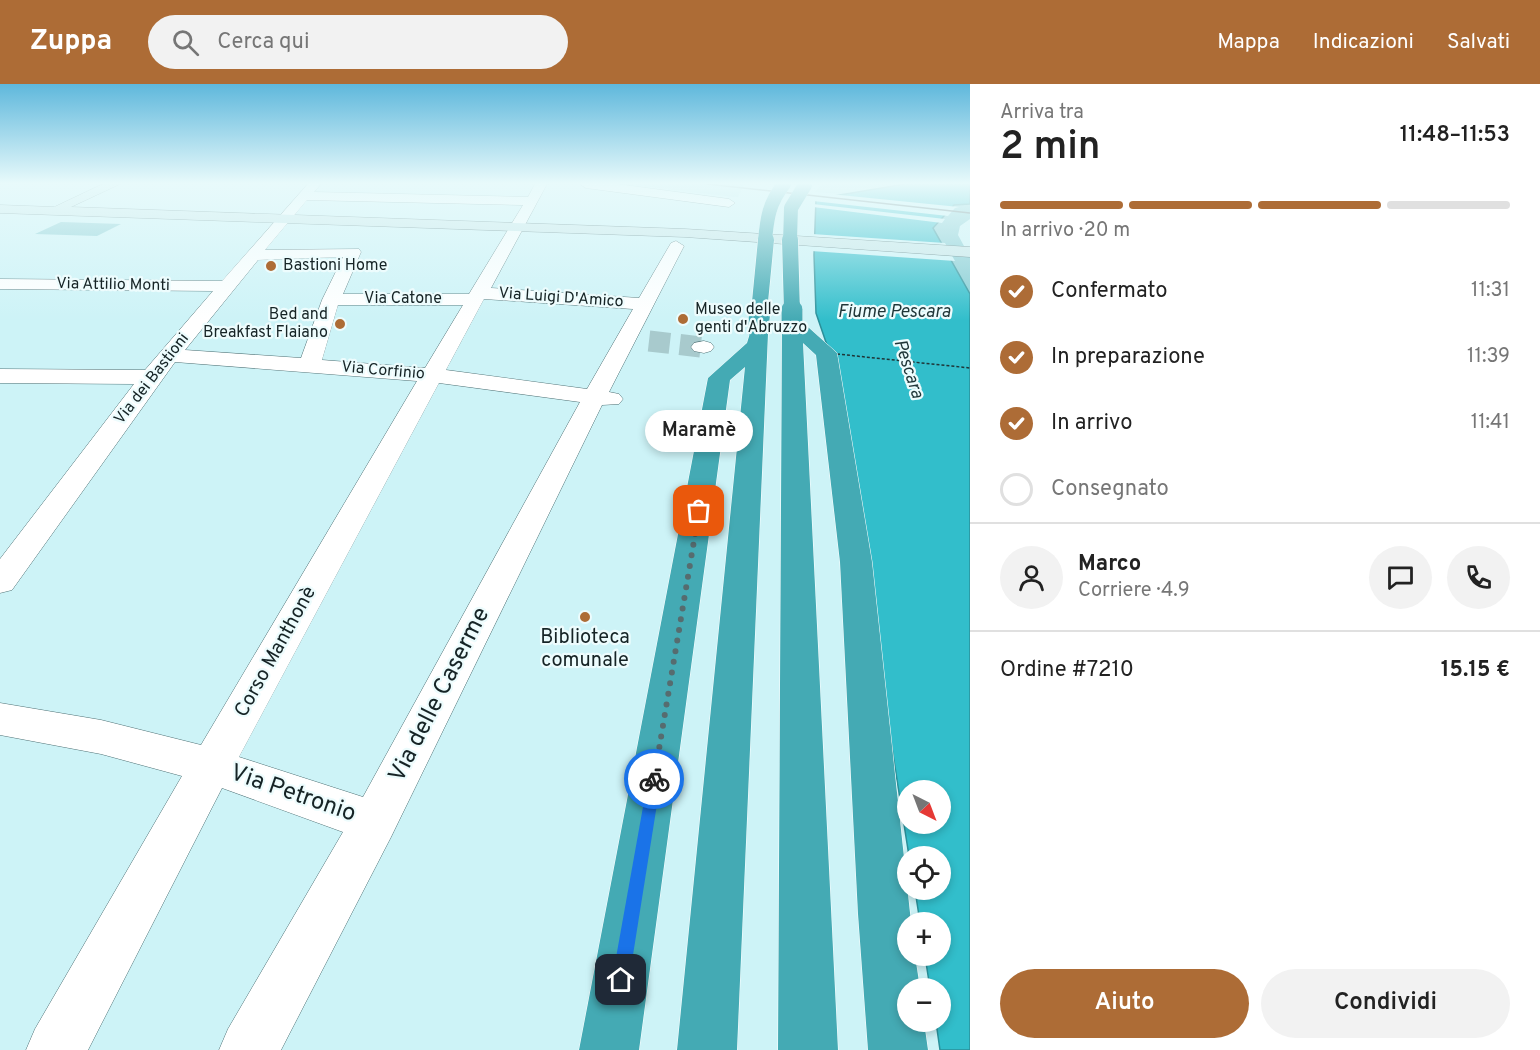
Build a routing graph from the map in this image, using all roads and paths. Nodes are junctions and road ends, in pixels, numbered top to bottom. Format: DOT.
graph roads {
  1 [pos="274,229"];
  2 [pos="517,229"];
  3 [pos="586,229"];
  4 [pos="767,229"];
  5 [pos="789,229"];
  6 [pos="676,246"];
  7 [pos="970,252"];
  8 [pos="252,255"];
  9 [pos="0,284"];
  10 [pos="227,286"];
  11 [pos="477,296"];
  12 [pos="331,300"];
  13 [pos="792,323"];
  14 [pos="639,332"];
  15 [pos="757,345"];
  16 [pos="170,355"];
  17 [pos="309,366"];
  18 [pos="431,375"];
  19 [pos="0,376"];
  20 [pos="151,377"];
  21 [pos="603,398"];
  22 [pos="0,581"];
  23 [pos="0,719"];
  24 [pos="212,766"];
  25 [pos="374,822"];
  26 [pos="56,1050"];
  27 [pos="249,1050"];
  28 [pos="609,1050"];
  29 [pos="707,1050"];
  30 [pos="807,1050"];
  31 [pos="898,1050"];
  1 -- 8 [label="street, Via dei Bastioni"];
  2 -- 11 [label="street, Corso Manthonè"];
  3 -- 7 [label="main road, bridge"];
  4 -- 15 [label="highway, bridge"];
  5 -- 13 [label="highway, bridge"];
  6 -- 14 [label="street, Via delle Caserme"];
  8 -- 10 [label="street, Via dei Bastioni"];
  8 -- 12 [label="street"];
  9 -- 10 [label="street, Via Attilio Monti"];
  10 -- 16 [label="street, Via dei Bastioni"];
  11 -- 12 [label="street, Via Catone"];
  11 -- 14 [label="street, Via Luigi D'Amico"];
  11 -- 18 [label="street, Corso Manthonè"];
  12 -- 17 [label="street"];
  13 -- 30 [label="highway"];
  13 -- 31 [label="highway"];
  14 -- 21 [label="street, Via delle Caserme"];
  15 -- 28 [label="highway"];
  15 -- 29 [label="highway"];
  16 -- 17 [label="street, Via Corfinio"];
  16 -- 20 [label="street, Via dei Bastioni"];
  17 -- 18 [label="street, Via Corfinio"];
  18 -- 21 [label="street, Via Corfinio"];
  18 -- 24 [label="street, Corso Manthonè"];
  19 -- 20 [label="street"];
  20 -- 22 [label="street, Via dei Bastioni"];
  21 -- 25 [label="street, Via delle Caserme"];
  23 -- 24 [label="street, Via Petronio"];
  24 -- 25 [label="street, Via Petronio"];
  24 -- 26 [label="street, Corso Manthonè"];
  25 -- 27 [label="street, Via delle Caserme"];
}
